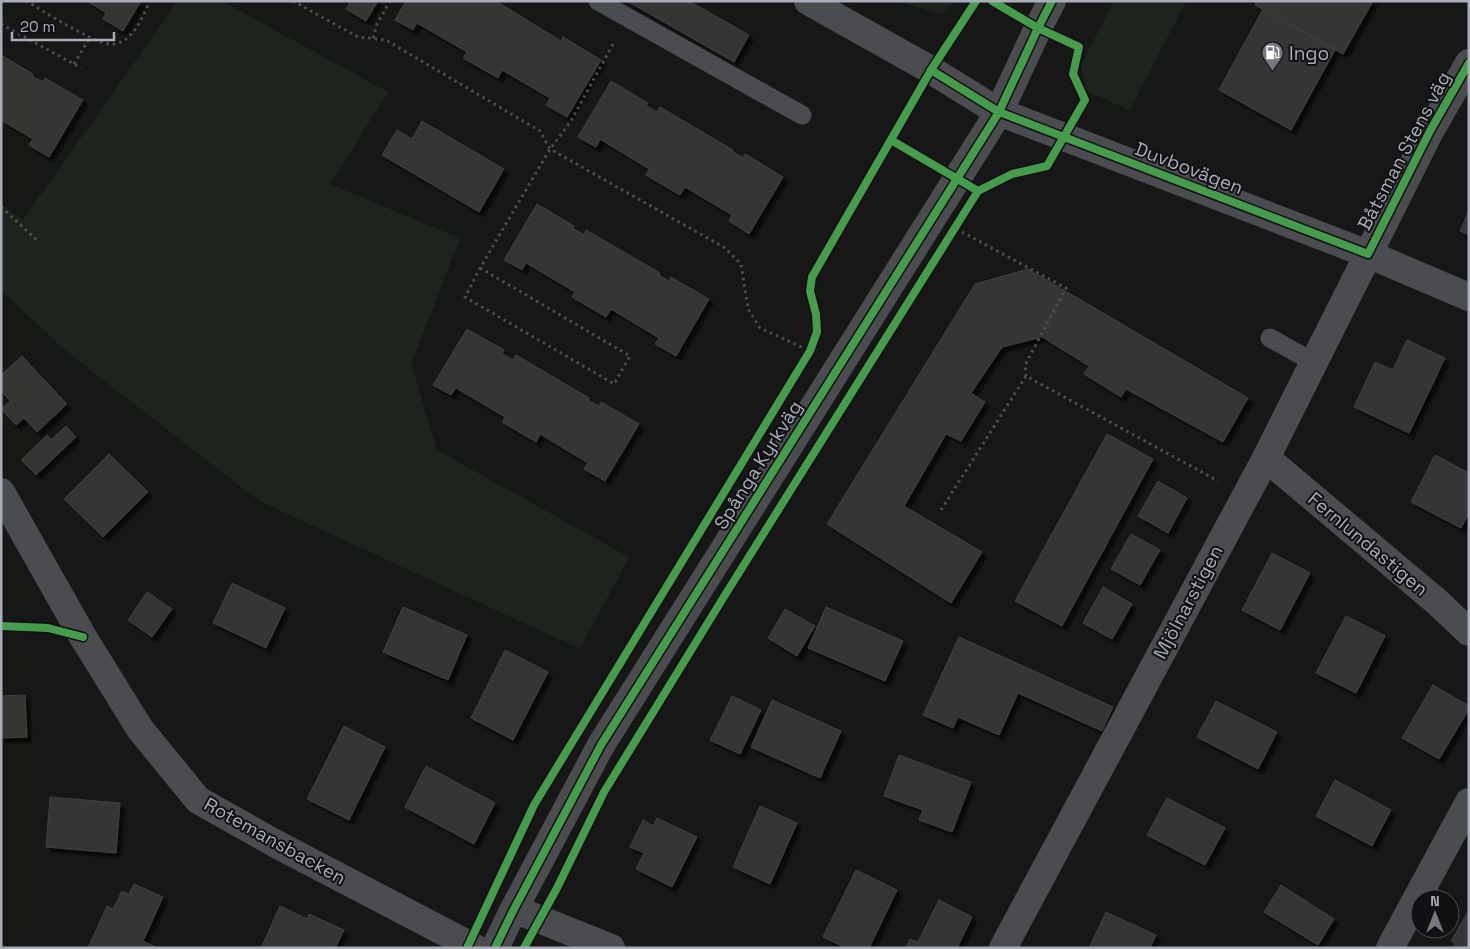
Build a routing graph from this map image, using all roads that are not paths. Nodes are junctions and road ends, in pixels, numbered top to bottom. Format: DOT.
graph roads {
  1 [pos="598,1"];
  2 [pos="808,1"];
  3 [pos="1052,1"];
  4 [pos="1469,63"];
  5 [pos="999,112"];
  6 [pos="802,115"];
  7 [pos="1368,254"];
  8 [pos="1469,297"];
  9 [pos="1270,338"];
  10 [pos="1315,363"];
  11 [pos="1266,458"];
  12 [pos="1,492"];
  13 [pos="1469,632"];
  14 [pos="1469,802"];
  15 [pos="514,909"];
  16 [pos="475,948"];
  17 [pos="495,948"];
  18 [pos="611,948"];
  19 [pos="1003,948"];
  20 [pos="1390,948"];
  1 -- 6 [label="lane"];
  2 -- 5 [label="street, Duvbovägen"];
  3 -- 5 [label="street, Spånga Kyrkväg"];
  4 -- 7 [label="street, Båtsman Stens väg"];
  5 -- 7 [label="street, Duvbovägen"];
  5 -- 15 [label="street, Spånga Kyrkväg"];
  7 -- 8 [label="street, Duvbovägen"];
  7 -- 10 [label="street, Mjölnarstigen"];
  9 -- 10 [label="lane"];
  10 -- 11 [label="street, Mjölnarstigen"];
  11 -- 13 [label="street, Fernlundastigen"];
  11 -- 19 [label="street, Mjölnarstigen"];
  12 -- 16 [label="street, Rotemansbacken"];
  14 -- 20 [label="street"];
  15 -- 17 [label="street, Spånga Kyrkväg"];
  15 -- 18 [label="street"];
}
